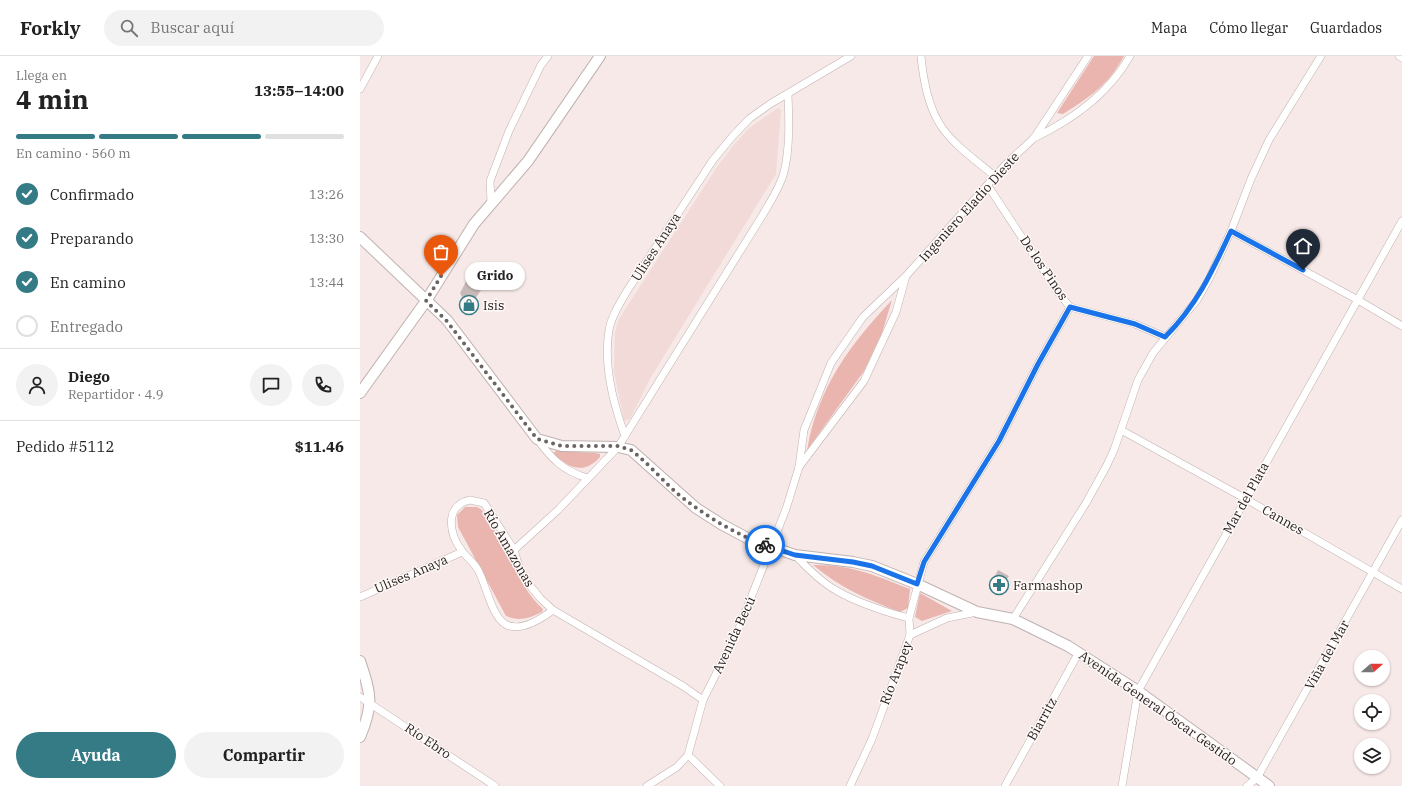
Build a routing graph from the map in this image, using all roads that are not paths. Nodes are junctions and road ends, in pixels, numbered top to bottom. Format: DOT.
graph roads {
  1 [pos="378,56"];
  2 [pos="548,56"];
  3 [pos="600,56"];
  4 [pos="851,56"];
  5 [pos="921,56"];
  6 [pos="1088,56"];
  7 [pos="1130,56"];
  8 [pos="1321,56"];
  9 [pos="1399,56"];
  10 [pos="1402,58"];
  11 [pos="360,89"];
  12 [pos="788,95"];
  13 [pos="1034,138"];
  14 [pos="996,177"];
  15 [pos="988,186"];
  16 [pos="491,202"];
  17 [pos="1402,221"];
  18 [pos="1231,231"];
  19 [pos="360,237"];
  20 [pos="906,276"];
  21 [pos="1358,300"];
  22 [pos="426,301"];
  23 [pos="1070,307"];
  24 [pos="1402,326"];
  25 [pos="1165,337"];
  26 [pos="360,393"];
  27 [pos="1120,430"];
  28 [pos="625,436"];
  29 [pos="537,439"];
  30 [pos="618,446"];
  31 [pos="800,467"];
  32 [pos="587,478"];
  33 [pos="1246,499"];
  34 [pos="1402,520"];
  35 [pos="772,547"];
  36 [pos="514,550"];
  37 [pos="462,552"];
  38 [pos="795,555"];
  39 [pos="1374,572"];
  40 [pos="917,584"];
  41 [pos="1402,589"];
  42 [pos="360,596"];
  43 [pos="552,610"];
  44 [pos="977,612"];
  45 [pos="909,618"];
  46 [pos="1013,619"];
  47 [pos="910,635"];
  48 [pos="1079,652"];
  49 [pos="360,661"];
  50 [pos="1138,691"];
  51 [pos="360,697"];
  52 [pos="703,700"];
  53 [pos="371,702"];
  54 [pos="360,737"];
  55 [pos="688,755"];
  56 [pos="1258,778"];
  57 [pos="494,786"];
  58 [pos="647,786"];
  59 [pos="720,786"];
  60 [pos="850,786"];
  61 [pos="1005,786"];
  62 [pos="1122,786"];
  63 [pos="1247,786"];
  64 [pos="1269,786"];
  1 -- 11 [label="street"];
  2 -- 16 [label="street"];
  3 -- 16 [label="street"];
  4 -- 12 [label="street, Ulises Anaya"];
  5 -- 14 [label="street"];
  6 -- 13 [label="street, Ingeniero Eladio Dieste"];
  7 -- 13 [label="street, Ingeniero Eladio Dieste"];
  8 -- 18 [label="street"];
  9 -- 10 [label="street"];
  12 -- 28 [label="street"];
  12 -- 28 [label="street, Ulises Anaya"];
  13 -- 14 [label="street, Ingeniero Eladio Dieste"];
  14 -- 15 [label="street, Ingeniero Eladio Dieste"];
  15 -- 20 [label="street, Ingeniero Eladio Dieste"];
  15 -- 23 [label="street, De los Pinos"];
  16 -- 22 [label="street"];
  17 -- 21 [label="street, Mar del Plata"];
  18 -- 21 [label="street"];
  18 -- 25 [label="street"];
  19 -- 22 [label="street"];
  20 -- 31 [label="street, Ingeniero Eladio Dieste"];
  20 -- 31 [label="street, Ingeniero Eladio Dieste"];
  21 -- 24 [label="street"];
  21 -- 33 [label="street, Mar del Plata"];
  22 -- 26 [label="street"];
  22 -- 29 [label="street"];
  23 -- 25 [label="street, De los Pinos"];
  23 -- 40 [label="street, Río Arapey"];
  25 -- 27 [label="street"];
  27 -- 33 [label="street, Cannes"];
  27 -- 46 [label="street"];
  28 -- 30 [label="street"];
  29 -- 30 [label="street, Avenida General Óscar Gestido"];
  29 -- 32 [label="street"];
  30 -- 32 [label="street"];
  30 -- 35 [label="street, Avenida General Óscar Gestido"];
  31 -- 35 [label="street, Avenida Becú"];
  32 -- 36 [label="street"];
  33 -- 39 [label="street, Cannes"];
  33 -- 50 [label="street, Mar del Plata"];
  34 -- 39 [label="street, Viña del Mar"];
  35 -- 38 [label="street, Avenida General Óscar Gestido"];
  35 -- 52 [label="street, Avenida Becú"];
  36 -- 37 [label="street, Río Amazonas"];
  36 -- 43 [label="street, Río Amazonas"];
  37 -- 42 [label="street, Ulises Anaya"];
  37 -- 43 [label="street, Río Amazonas"];
  38 -- 40 [label="street, Avenida General Óscar Gestido"];
  38 -- 45 [label="street, Avenida General Óscar Gestido"];
  39 -- 41 [label="street, Cannes"];
  39 -- 56 [label="street, Viña del Mar"];
  40 -- 44 [label="street, Avenida General Óscar Gestido"];
  40 -- 45 [label="street, Río Arapey"];
  43 -- 52 [label="street, Río Amazonas"];
  44 -- 46 [label="street, Avenida General Óscar Gestido"];
  44 -- 47 [label="street, Avenida General Óscar Gestido"];
  45 -- 47 [label="street, Río Arapey"];
  46 -- 48 [label="street, Avenida General Óscar Gestido"];
  47 -- 60 [label="street, Río Arapey"];
  48 -- 50 [label="street, Avenida General Óscar Gestido"];
  48 -- 61 [label="street, Biarritz"];
  49 -- 53 [label="street"];
  50 -- 56 [label="street, Avenida General Óscar Gestido"];
  50 -- 62 [label="street, Mar del Plata"];
  51 -- 53 [label="street, Río Ebro"];
  52 -- 55 [label="street, Avenida Becú"];
  53 -- 54 [label="street"];
  53 -- 57 [label="street, Río Ebro"];
  55 -- 58 [label="street"];
  55 -- 59 [label="street"];
  56 -- 63 [label="street, Viña del Mar"];
  56 -- 64 [label="street, Avenida General Óscar Gestido"];
}
